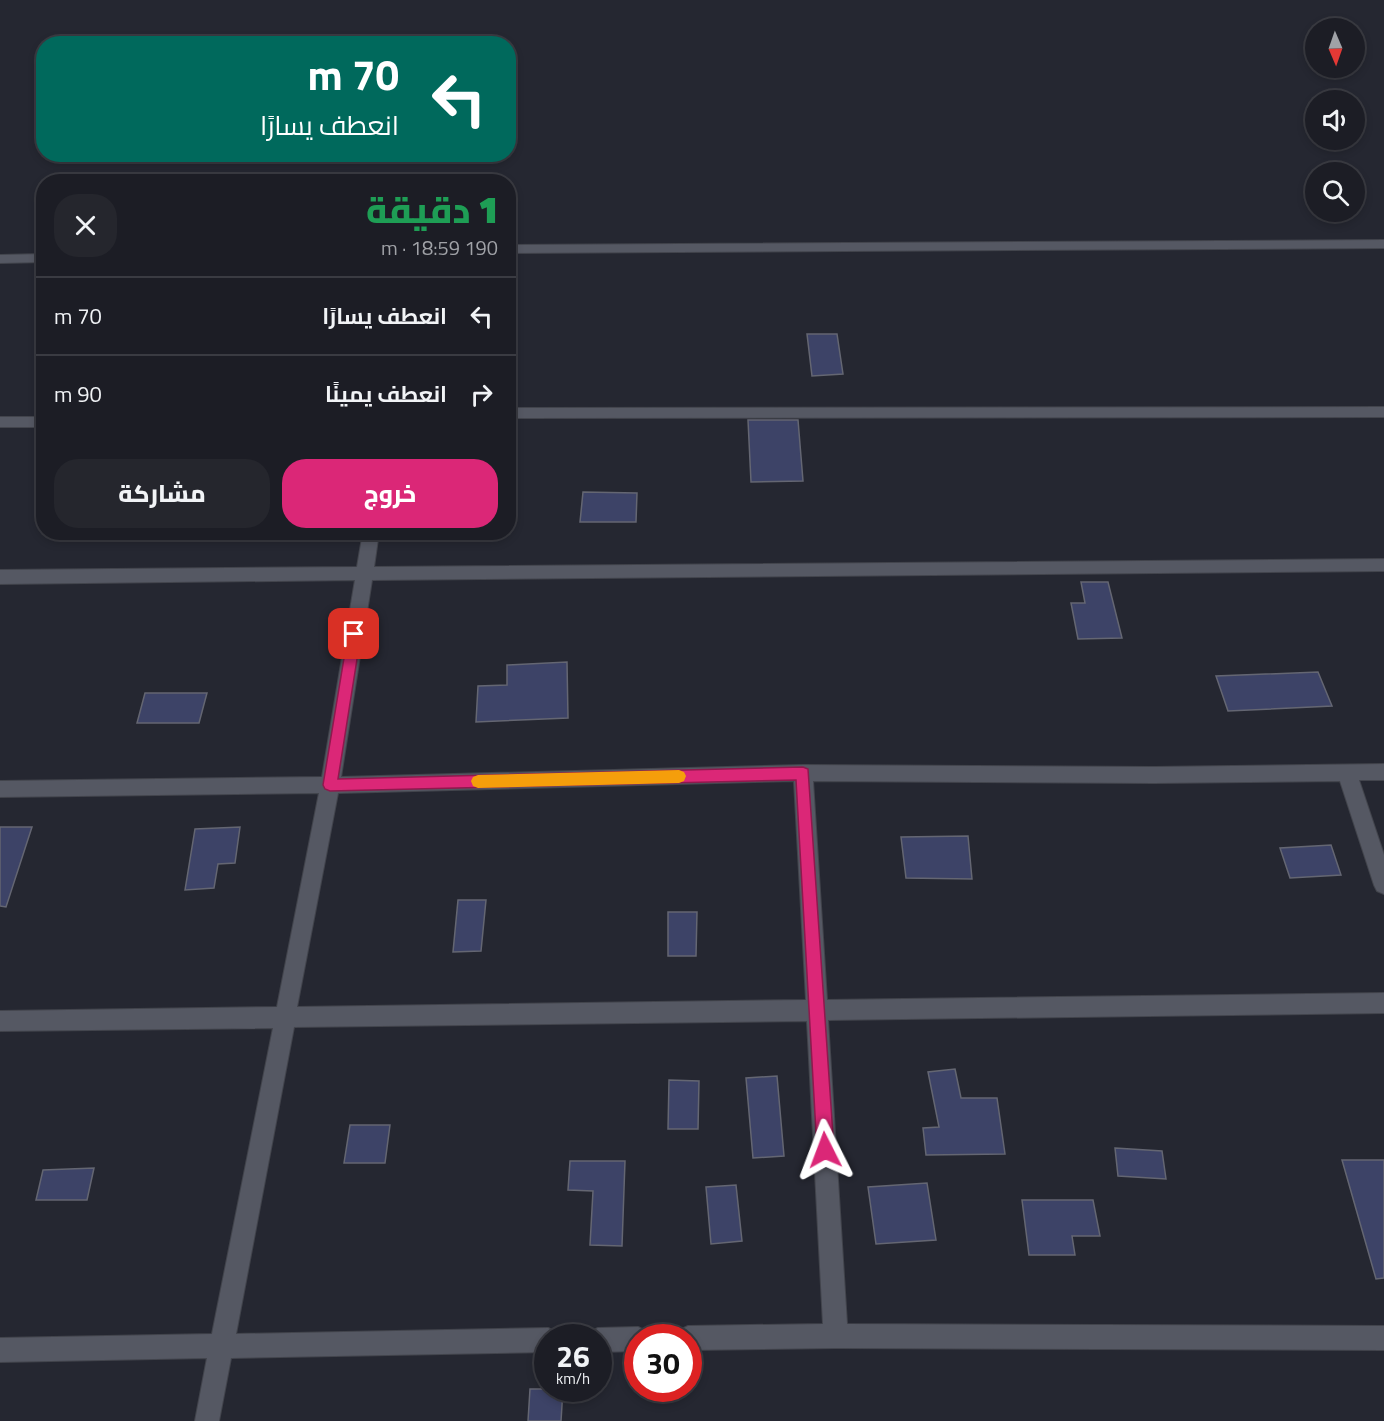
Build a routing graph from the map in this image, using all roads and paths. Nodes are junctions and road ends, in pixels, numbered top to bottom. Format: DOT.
graph roads {
  1 [pos="1384,244"];
  2 [pos="516,249"];
  3 [pos="36,258"];
  4 [pos="0,259"];
  5 [pos="1384,412"];
  6 [pos="516,413"];
  7 [pos="0,422"];
  8 [pos="36,422"];
  9 [pos="370,540"];
  10 [pos="1384,565"];
  11 [pos="364,573"];
  12 [pos="0,577"];
  13 [pos="1347,772"];
  14 [pos="1384,772"];
  15 [pos="803,773"];
  16 [pos="330,785"];
  17 [pos="0,789"];
  18 [pos="1384,885"];
  19 [pos="1384,1003"];
  20 [pos="817,1011"];
  21 [pos="283,1018"];
  22 [pos="0,1021"];
  23 [pos="836,1336"];
  24 [pos="702,1338"];
  25 [pos="1384,1338"];
  26 [pos="534,1340"];
  27 [pos="220,1345"];
  28 [pos="0,1350"];
  29 [pos="207,1421"];
  1 -- 2 [label="street"];
  3 -- 4 [label="street"];
  5 -- 6 [label="street"];
  7 -- 8 [label="street"];
  9 -- 11 [label="street"];
  10 -- 11 [label="street"];
  11 -- 12 [label="street"];
  11 -- 16 [label="street"];
  13 -- 14 [label="street"];
  13 -- 15 [label="street"];
  13 -- 18 [label="street"];
  15 -- 16 [label="street"];
  15 -- 20 [label="street"];
  16 -- 17 [label="street"];
  16 -- 21 [label="street"];
  19 -- 20 [label="street"];
  20 -- 21 [label="street"];
  20 -- 23 [label="street"];
  21 -- 22 [label="street"];
  21 -- 27 [label="street"];
  23 -- 24 [label="street"];
  23 -- 25 [label="street"];
  26 -- 27 [label="street"];
  27 -- 28 [label="street"];
  27 -- 29 [label="street"];
}
